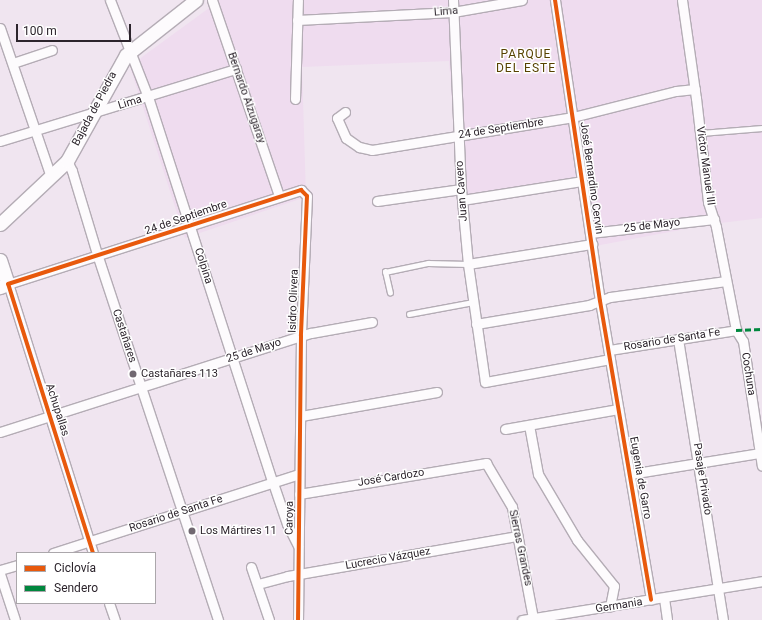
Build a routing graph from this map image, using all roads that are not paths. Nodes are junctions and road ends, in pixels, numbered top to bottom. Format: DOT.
graph roads {
  1 [pos="110,0"];
  2 [pos="196,0"];
  3 [pos="212,0"];
  4 [pos="298,0"];
  5 [pos="453,0"];
  6 [pos="522,0"];
  7 [pos="555,0"];
  8 [pos="682,0"];
  9 [pos="453,12"];
  10 [pos="297,20"];
  11 [pos="0,28"];
  12 [pos="52,50"];
  13 [pos="130,50"];
  14 [pos="13,63"];
  15 [pos="236,70"];
  16 [pos="695,89"];
  17 [pos="148,97"];
  18 [pos="295,99"];
  19 [pos="345,112"];
  20 [pos="92,113"];
  21 [pos="573,117"];
  22 [pos="762,128"];
  23 [pos="35,130"];
  24 [pos="701,133"];
  25 [pos="458,136"];
  26 [pos="0,141"];
  27 [pos="66,161"];
  28 [pos="51,177"];
  29 [pos="582,181"];
  30 [pos="461,189"];
  31 [pos="301,190"];
  32 [pos="279,196"];
  33 [pos="462,200"];
  34 [pos="377,201"];
  35 [pos="714,218"];
  36 [pos="0,224"];
  37 [pos="190,226"];
  38 [pos="590,233"];
  39 [pos="592,244"];
  40 [pos="98,257"];
  41 [pos="0,260"];
  42 [pos="468,264"];
  43 [pos="726,281"];
  44 [pos="4,286"];
  45 [pos="390,293"];
  46 [pos="600,301"];
  47 [pos="473,302"];
  48 [pos="409,314"];
  49 [pos="372,322"];
  50 [pos="476,324"];
  51 [pos="736,330"];
  52 [pos="301,336"];
  53 [pos="678,339"];
  54 [pos="610,354"];
  55 [pos="233,358"];
  56 [pos="485,382"];
  57 [pos="140,388"];
  58 [pos="437,392"];
  59 [pos="618,409"];
  60 [pos="50,416"];
  61 [pos="301,416"];
  62 [pos="529,425"];
  63 [pos="505,429"];
  64 [pos="0,432"];
  65 [pos="760,453"];
  66 [pos="483,463"];
  67 [pos="699,464"];
  68 [pos="762,466"];
  69 [pos="299,474"];
  70 [pos="630,474"];
  71 [pos="273,483"];
  72 [pos="299,494"];
  73 [pos="181,512"];
  74 [pos="518,536"];
  75 [pos="89,541"];
  76 [pos="298,547"];
  77 [pos="56,552"];
  78 [pos="93,552"];
  79 [pos="16,565"];
  80 [pos="251,567"];
  81 [pos="0,570"];
  82 [pos="0,574"];
  83 [pos="298,574"];
  84 [pos="762,581"];
  85 [pos="258,584"];
  86 [pos="719,588"];
  87 [pos="664,598"];
  88 [pos="651,600"];
  89 [pos="109,604"];
  90 [pos="610,607"];
  91 [pos="528,619"];
  92 [pos="15,620"];
  93 [pos="115,620"];
  94 [pos="218,620"];
  95 [pos="270,620"];
  96 [pos="298,620"];
  97 [pos="667,620"];
  98 [pos="724,620"];
  1 -- 13 [label="street"];
  2 -- 13 [label="main road, Bajada de Piedra"];
  3 -- 15 [label="street, Bernardo Alzugaray"];
  4 -- 10 [label="street"];
  5 -- 9 [label="street, Juan Cavero"];
  6 -- 9 [label="street, Lima"];
  7 -- 21 [label="street, José Bernardino Cervin"];
  8 -- 16 [label="street, Victor Manuel III"];
  9 -- 10 [label="street, Lima"];
  9 -- 25 [label="street, Juan Cavero"];
  10 -- 18 [label="street"];
  11 -- 14 [label="street"];
  12 -- 14 [label="street"];
  13 -- 17 [label="street, Colpina"];
  13 -- 20 [label="main road, Bajada de Piedra"];
  14 -- 23 [label="street"];
  15 -- 17 [label="street, Lima"];
  15 -- 32 [label="street, Bernardo Alzugaray"];
  16 -- 21 [label="street, 24 de Septiembre"];
  16 -- 24 [label="street, Victor Manuel III"];
  17 -- 20 [label="street, Lima"];
  17 -- 37 [label="street, Colpina"];
  19 -- 25 [label="street, 24 de Septiembre"];
  20 -- 23 [label="street, Lima"];
  20 -- 27 [label="main road, Bajada de Piedra"];
  21 -- 25 [label="street, 24 de Septiembre"];
  21 -- 29 [label="street, José Bernardino Cervin"];
  22 -- 24 [label="lane"];
  23 -- 26 [label="street, Lima"];
  23 -- 28 [label="street"];
  24 -- 35 [label="street, Victor Manuel III"];
  25 -- 30 [label="street, Juan Cavero"];
  27 -- 28 [label="main road, Bajada de Piedra"];
  27 -- 40 [label="street, Castañares"];
  28 -- 36 [label="main road, Bajada de Piedra"];
  29 -- 33 [label="street"];
  29 -- 38 [label="street, José Bernardino Cervin"];
  30 -- 33 [label="street, Juan Cavero"];
  30 -- 34 [label="street"];
  31 -- 32 [label="street, 24 de Septiembre"];
  31 -- 52 [label="street, Isidro Olivera"];
  32 -- 37 [label="street, 24 de Septiembre"];
  33 -- 42 [label="street, Juan Cavero"];
  35 -- 38 [label="street, 25 de Mayo"];
  35 -- 43 [label="street, Victor Manuel III"];
  37 -- 40 [label="street, 24 de Septiembre"];
  37 -- 55 [label="street, Colpina"];
  38 -- 39 [label="street, José Bernardino Cervin"];
  39 -- 42 [label="street"];
  39 -- 46 [label="street, José Bernardino Cervin"];
  40 -- 44 [label="street, 24 de Septiembre"];
  40 -- 57 [label="street, Castañares"];
  41 -- 44 [label="main road, Achupallas"];
  42 -- 45 [label="lane"];
  42 -- 47 [label="street, Juan Cavero"];
  43 -- 46 [label="street"];
  43 -- 51 [label="street, Victor Manuel III"];
  44 -- 60 [label="street, Achupallas"];
  46 -- 50 [label="street"];
  46 -- 54 [label="street, José Bernardino Cervin"];
  47 -- 48 [label="lane"];
  47 -- 50 [label="street, Juan Cavero"];
  49 -- 52 [label="street, 25 de Mayo"];
  50 -- 56 [label="street, Juan Cavero"];
  51 -- 53 [label="street, Rosario de Santa Fe"];
  51 -- 65 [label="street, Cochuna"];
  52 -- 55 [label="street, 25 de Mayo"];
  52 -- 61 [label="street, Isidro Olivera"];
  53 -- 54 [label="street, Rosario de Santa Fe"];
  53 -- 67 [label="street, Pasaje Privado"];
  54 -- 56 [label="street, Rosario de Santa Fe"];
  54 -- 59 [label="street, Eugenia de Garro"];
  55 -- 57 [label="street, 25 de Mayo"];
  55 -- 71 [label="street, Colpina"];
  57 -- 60 [label="street, 25 de Mayo"];
  57 -- 73 [label="street, Castañares"];
  58 -- 61 [label="street"];
  59 -- 62 [label="street"];
  59 -- 70 [label="street, Eugenia de Garro"];
  60 -- 64 [label="street, 25 de Mayo"];
  60 -- 75 [label="street, Achupallas"];
  61 -- 69 [label="street, Caroya"];
  62 -- 63 [label="street"];
  62 -- 90 [label="street"];
  65 -- 67 [label="street"];
  65 -- 68 [label="street, Cochuna"];
  66 -- 72 [label="street, José Cardozo"];
  66 -- 74 [label="street, Sierras Grandes"];
  67 -- 70 [label="street"];
  67 -- 86 [label="street, Pasaje Privado"];
  69 -- 71 [label="street, Rosario de Santa Fe"];
  69 -- 72 [label="street, Caroya"];
  70 -- 88 [label="street, Eugenia de Garro"];
  71 -- 73 [label="street, Rosario de Santa Fe"];
  71 -- 76 [label="street, Colpina"];
  72 -- 76 [label="street, Caroya"];
  73 -- 75 [label="street, Rosario de Santa Fe"];
  73 -- 94 [label="street, Castañares"];
  74 -- 83 [label="street, Lucrecio Vázquez"];
  74 -- 91 [label="street, Sierras Grandes"];
  75 -- 77 [label="street, Rosario de Santa Fe"];
  75 -- 78 [label="street, Achupallas"];
  76 -- 83 [label="street, Caroya"];
  79 -- 81 [label="street"];
  80 -- 85 [label="street"];
  82 -- 92 [label="street"];
  83 -- 85 [label="street, Lucrecio Vázquez"];
  83 -- 96 [label="street, Caroya"];
  84 -- 86 [label="street, Germania"];
  85 -- 95 [label="street"];
  86 -- 87 [label="street, Germania"];
  86 -- 98 [label="street, Pasaje Privado"];
  87 -- 88 [label="street, Germania"];
  87 -- 97 [label="street"];
  88 -- 90 [label="street, Germania"];
  89 -- 93 [label="street"];
  90 -- 91 [label="street, Germania"];
}
